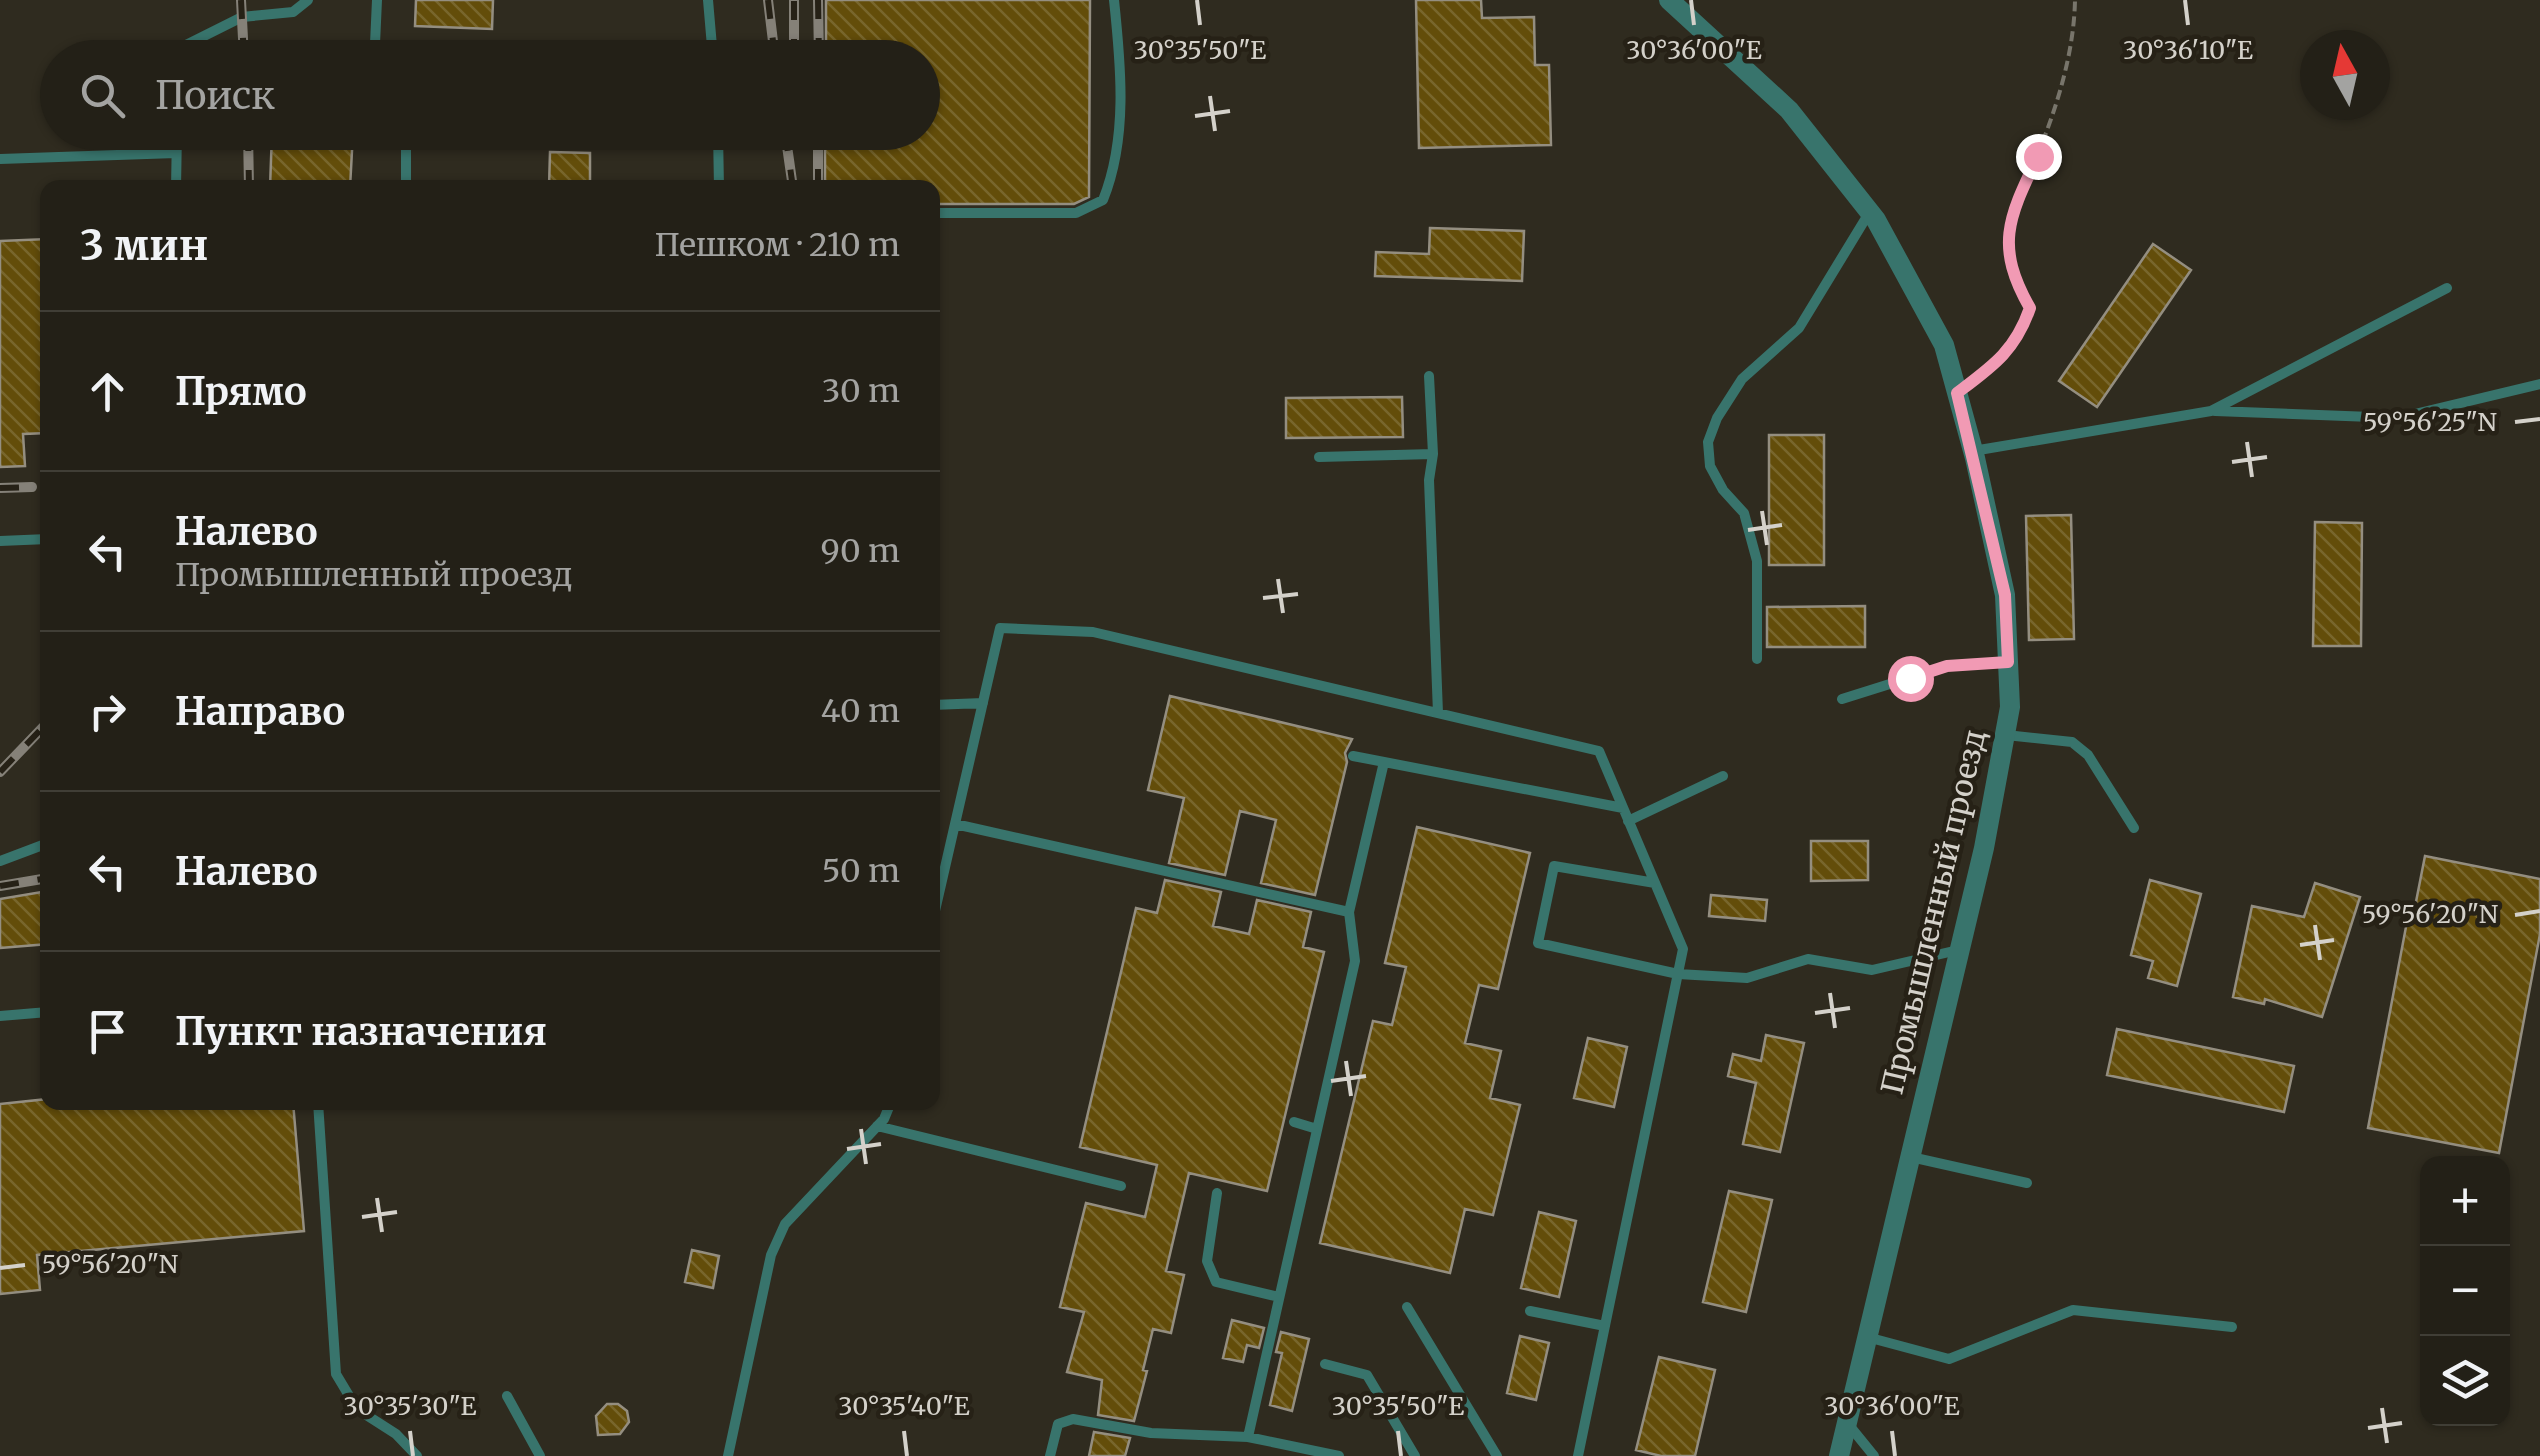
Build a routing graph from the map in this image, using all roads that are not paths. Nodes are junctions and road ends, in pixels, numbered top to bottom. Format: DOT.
graph roads {
  1 [pos="308,0"];
  2 [pos="376,0"];
  3 [pos="708,0"];
  4 [pos="1114,0"];
  5 [pos="1669,0"];
  6 [pos="198,40"];
  7 [pos="376,40"];
  8 [pos="711,40"];
  9 [pos="176,150"];
  10 [pos="406,150"];
  11 [pos="718,150"];
  12 [pos="176,154"];
  13 [pos="0,159"];
  14 [pos="176,180"];
  15 [pos="406,180"];
  16 [pos="719,180"];
  17 [pos="940,212"];
  18 [pos="1870,212"];
  19 [pos="2447,288"];
  20 [pos="1428,376"];
  21 [pos="2540,384"];
  22 [pos="2212,411"];
  23 [pos="1973,451"];
  24 [pos="1433,454"];
  25 [pos="1318,456"];
  26 [pos="40,539"];
  27 [pos="0,541"];
  28 [pos="1756,659"];
  29 [pos="2008,662"];
  30 [pos="1842,699"];
  31 [pos="983,702"];
  32 [pos="940,705"];
  33 [pos="1438,713"];
  34 [pos="2005,735"];
  35 [pos="1353,756"];
  36 [pos="1384,762"];
  37 [pos="1723,776"];
  38 [pos="1623,808"];
  39 [pos="1628,820"];
  40 [pos="955,824"];
  41 [pos="2134,828"];
  42 [pos="40,846"];
  43 [pos="0,862"];
  44 [pos="1655,883"];
  45 [pos="940,889"];
  46 [pos="1350,912"];
  47 [pos="1958,950"];
  48 [pos="1678,974"];
  49 [pos="40,1013"];
  50 [pos="0,1016"];
  51 [pos="319,1110"];
  52 [pos="886,1110"];
  53 [pos="1294,1122"];
  54 [pos="877,1126"];
  55 [pos="1317,1129"];
  56 [pos="1910,1157"];
  57 [pos="2027,1184"];
  58 [pos="1121,1186"];
  59 [pos="1217,1193"];
  60 [pos="1279,1297"];
  61 [pos="1407,1307"];
  62 [pos="1530,1311"];
  63 [pos="1605,1326"];
  64 [pos="2232,1327"];
  65 [pos="1867,1337"];
  66 [pos="1325,1364"];
  67 [pos="506,1396"];
  68 [pos="1847,1424"];
  69 [pos="1248,1436"];
  70 [pos="418,1456"];
  71 [pos="540,1456"];
  72 [pos="728,1456"];
  73 [pos="1050,1456"];
  74 [pos="1339,1456"];
  75 [pos="1415,1456"];
  76 [pos="1497,1456"];
  77 [pos="1578,1456"];
  78 [pos="1839,1456"];
  79 [pos="1874,1456"];
  1 -- 6 [label="lane"];
  2 -- 7 [label="lane"];
  3 -- 8 [label="lane"];
  4 -- 17 [label="lane"];
  5 -- 18 [label="street, Промышленный проезд"];
  9 -- 12 [label="lane"];
  10 -- 15 [label="lane"];
  11 -- 16 [label="lane"];
  12 -- 13 [label="lane"];
  12 -- 14 [label="lane"];
  18 -- 23 [label="street, Промышленный проезд"];
  18 -- 28 [label="lane"];
  19 -- 22 [label="lane"];
  20 -- 24 [label="lane"];
  21 -- 22 [label="lane"];
  22 -- 23 [label="lane"];
  23 -- 29 [label="street, Промышленный проезд"];
  24 -- 25 [label="lane"];
  24 -- 33 [label="lane"];
  26 -- 27 [label="lane"];
  29 -- 30 [label="lane"];
  29 -- 34 [label="street, Промышленный проезд"];
  31 -- 32 [label="lane"];
  31 -- 33 [label="lane"];
  31 -- 40 [label="lane"];
  33 -- 38 [label="lane"];
  34 -- 41 [label="lane"];
  34 -- 47 [label="street, Промышленный проезд"];
  35 -- 36 [label="lane"];
  36 -- 38 [label="lane"];
  36 -- 46 [label="lane"];
  37 -- 39 [label="lane"];
  38 -- 39 [label="lane"];
  39 -- 44 [label="lane"];
  40 -- 45 [label="lane"];
  40 -- 46 [label="lane"];
  42 -- 43 [label="lane"];
  44 -- 48 [label="lane"];
  44 -- 48 [label="lane"];
  46 -- 55 [label="lane"];
  47 -- 48 [label="lane"];
  47 -- 56 [label="street, Промышленный проезд"];
  48 -- 63 [label="lane"];
  49 -- 50 [label="lane"];
  51 -- 70 [label="lane"];
  52 -- 54 [label="lane"];
  53 -- 55 [label="lane"];
  54 -- 58 [label="lane"];
  54 -- 72 [label="lane"];
  55 -- 60 [label="lane"];
  56 -- 57 [label="lane"];
  56 -- 65 [label="street, Промышленный проезд"];
  59 -- 60 [label="lane"];
  60 -- 69 [label="lane"];
  61 -- 76 [label="lane"];
  62 -- 63 [label="lane"];
  63 -- 77 [label="lane"];
  64 -- 65 [label="lane"];
  65 -- 68 [label="street, Промышленный проезд"];
  66 -- 75 [label="lane"];
  67 -- 71 [label="lane"];
  68 -- 78 [label="street, Промышленный проезд"];
  68 -- 79 [label="lane"];
  69 -- 73 [label="lane"];
  69 -- 74 [label="lane"];
}
